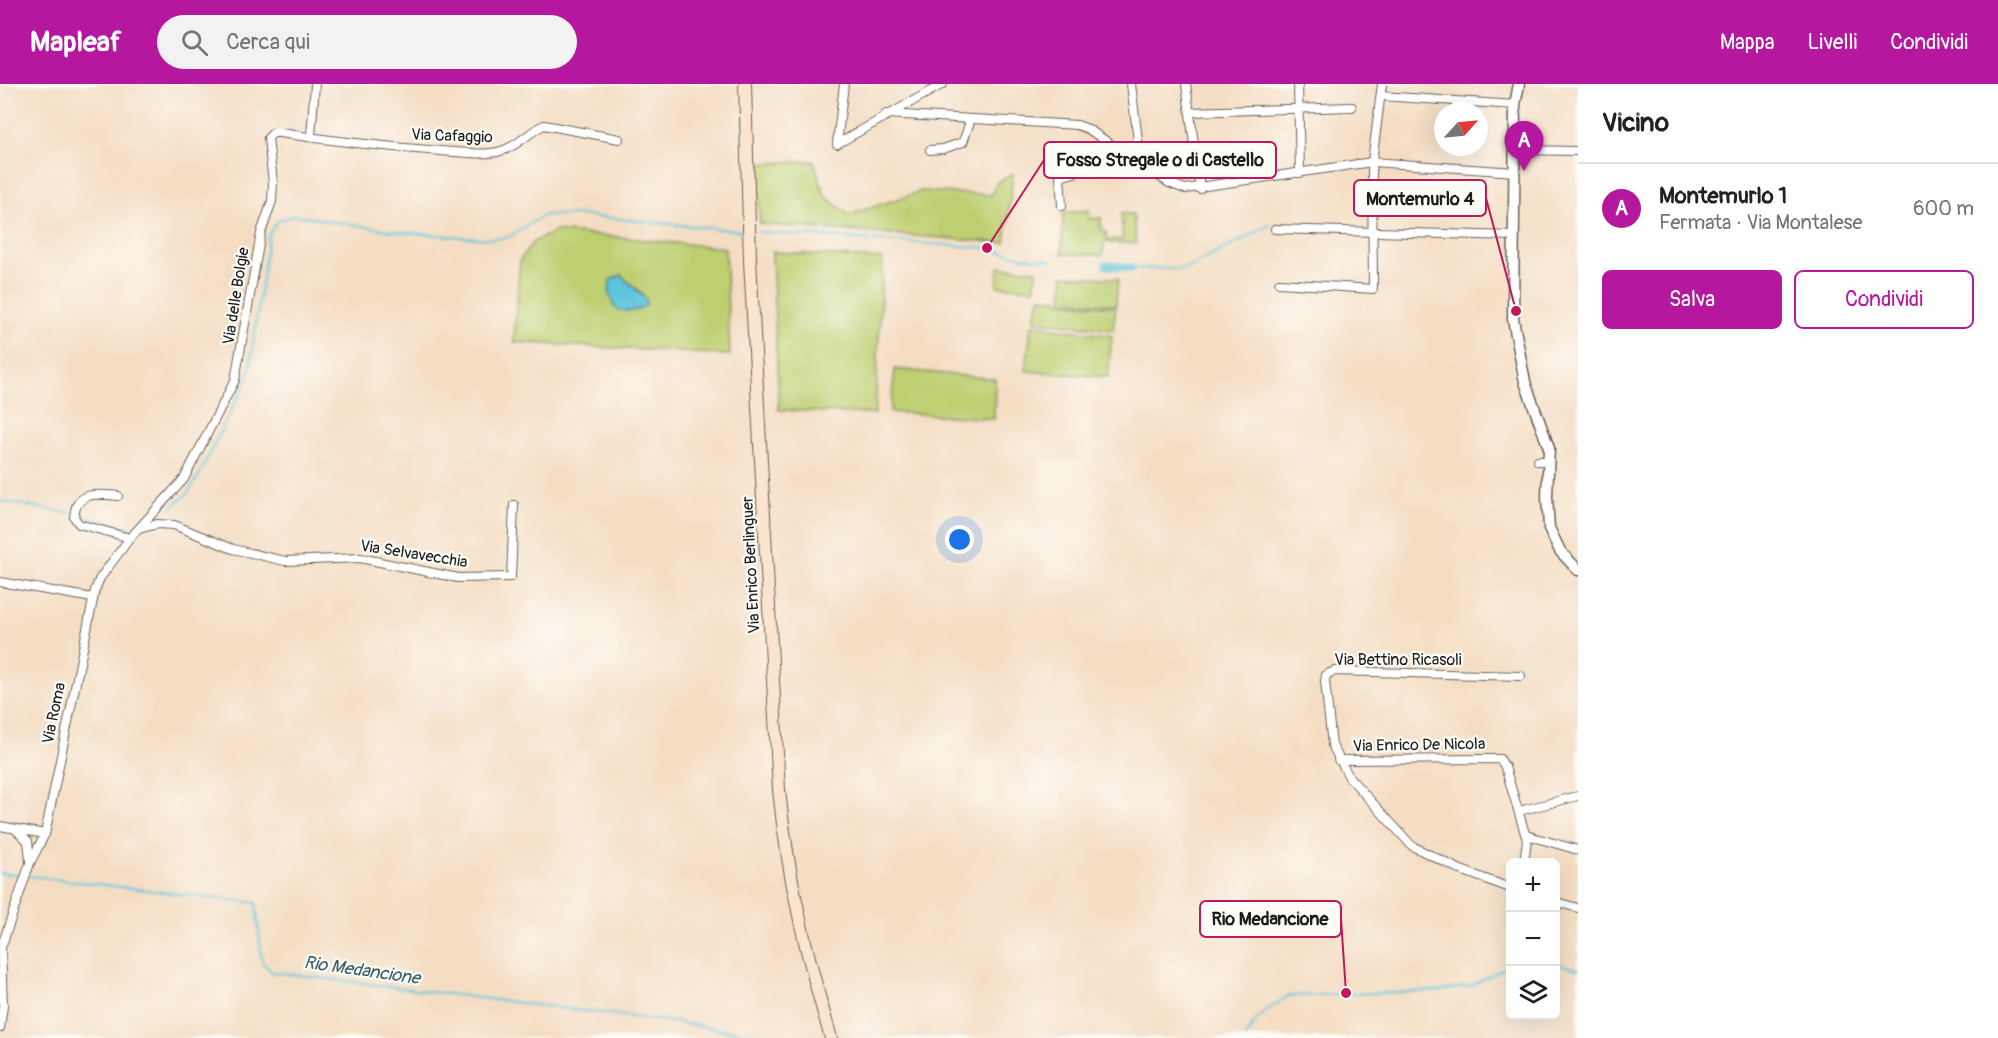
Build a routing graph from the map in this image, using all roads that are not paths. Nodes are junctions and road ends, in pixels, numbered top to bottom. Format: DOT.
graph roads {
  1 [pos="315,84"];
  2 [pos="745,84"];
  3 [pos="853,84"];
  4 [pos="943,84"];
  5 [pos="1131,84"];
  6 [pos="1186,84"];
  7 [pos="1298,84"];
  8 [pos="1382,84"];
  9 [pos="1519,84"];
  10 [pos="844,87"];
  11 [pos="1381,96"];
  12 [pos="1515,105"];
  13 [pos="1352,107"];
  14 [pos="1298,109"];
  15 [pos="1190,112"];
  16 [pos="886,114"];
  17 [pos="971,120"];
  18 [pos="311,136"];
  19 [pos="619,139"];
  20 [pos="1104,140"];
  21 [pos="930,150"];
  22 [pos="1515,150"];
  23 [pos="1578,151"];
  24 [pos="1372,162"];
  25 [pos="1141,165"];
  26 [pos="1515,172"];
  27 [pos="1300,173"];
  28 [pos="1200,189"];
  29 [pos="1062,206"];
  30 [pos="1275,229"];
  31 [pos="1373,233"];
  32 [pos="1513,236"];
  33 [pos="1279,283"];
  34 [pos="118,496"];
  35 [pos="514,505"];
  36 [pos="139,529"];
  37 [pos="130,538"];
  38 [pos="1578,570"];
  39 [pos="0,582"];
  40 [pos="93,598"];
  41 [pos="1521,676"];
  42 [pos="1338,760"];
  43 [pos="1578,796"];
  44 [pos="1519,811"];
  45 [pos="0,826"];
  46 [pos="13,828"];
  47 [pos="45,834"];
  48 [pos="1526,835"];
  49 [pos="1578,850"];
  50 [pos="1525,858"];
  51 [pos="28,867"];
  52 [pos="1506,887"];
  53 [pos="1560,903"];
  54 [pos="1578,908"];
  55 [pos="0,1028"];
  56 [pos="831,1038"];
  1 -- 18 [label="street"];
  2 -- 56 [label="main road, Via Enrico Berlinguer"];
  3 -- 10 [label="street"];
  4 -- 16 [label="street"];
  5 -- 25 [label="street"];
  6 -- 15 [label="street"];
  7 -- 14 [label="street"];
  8 -- 11 [label="street"];
  9 -- 12 [label="street"];
  10 -- 16 [label="street"];
  11 -- 12 [label="street"];
  11 -- 24 [label="street"];
  12 -- 22 [label="street"];
  13 -- 14 [label="street"];
  14 -- 15 [label="street"];
  14 -- 27 [label="street"];
  15 -- 28 [label="street"];
  16 -- 17 [label="street"];
  17 -- 20 [label="street"];
  17 -- 21 [label="street"];
  18 -- 19 [label="street, Via Cafaggio"];
  18 -- 36 [label="street, Via delle Bolgie"];
  20 -- 25 [label="street"];
  20 -- 29 [label="street"];
  22 -- 23 [label="street"];
  22 -- 26 [label="street"];
  24 -- 26 [label="street"];
  24 -- 27 [label="street"];
  24 -- 31 [label="street"];
  25 -- 28 [label="street"];
  26 -- 32 [label="street"];
  27 -- 28 [label="street"];
  30 -- 31 [label="street"];
  31 -- 32 [label="street"];
  31 -- 33 [label="street"];
  32 -- 38 [label="street"];
  34 -- 37 [label="street"];
  35 -- 36 [label="street, Via Selvavecchia"];
  36 -- 37 [label="street, Via delle Bolgie"];
  37 -- 40 [label="street, Via Roma"];
  39 -- 40 [label="street"];
  40 -- 47 [label="street, Via Roma"];
  41 -- 42 [label="street, Via Bettino Ricasoli"];
  42 -- 44 [label="street, Via Enrico De Nicola"];
  42 -- 52 [label="street"];
  43 -- 44 [label="street"];
  44 -- 48 [label="street, Via Enrico De Nicola"];
  45 -- 46 [label="street"];
  46 -- 47 [label="street"];
  46 -- 51 [label="street"];
  47 -- 51 [label="street, Via Roma"];
  48 -- 49 [label="street"];
  48 -- 50 [label="street, Via Enrico De Nicola"];
  51 -- 55 [label="street, Via Roma"];
  53 -- 54 [label="street"];
}
